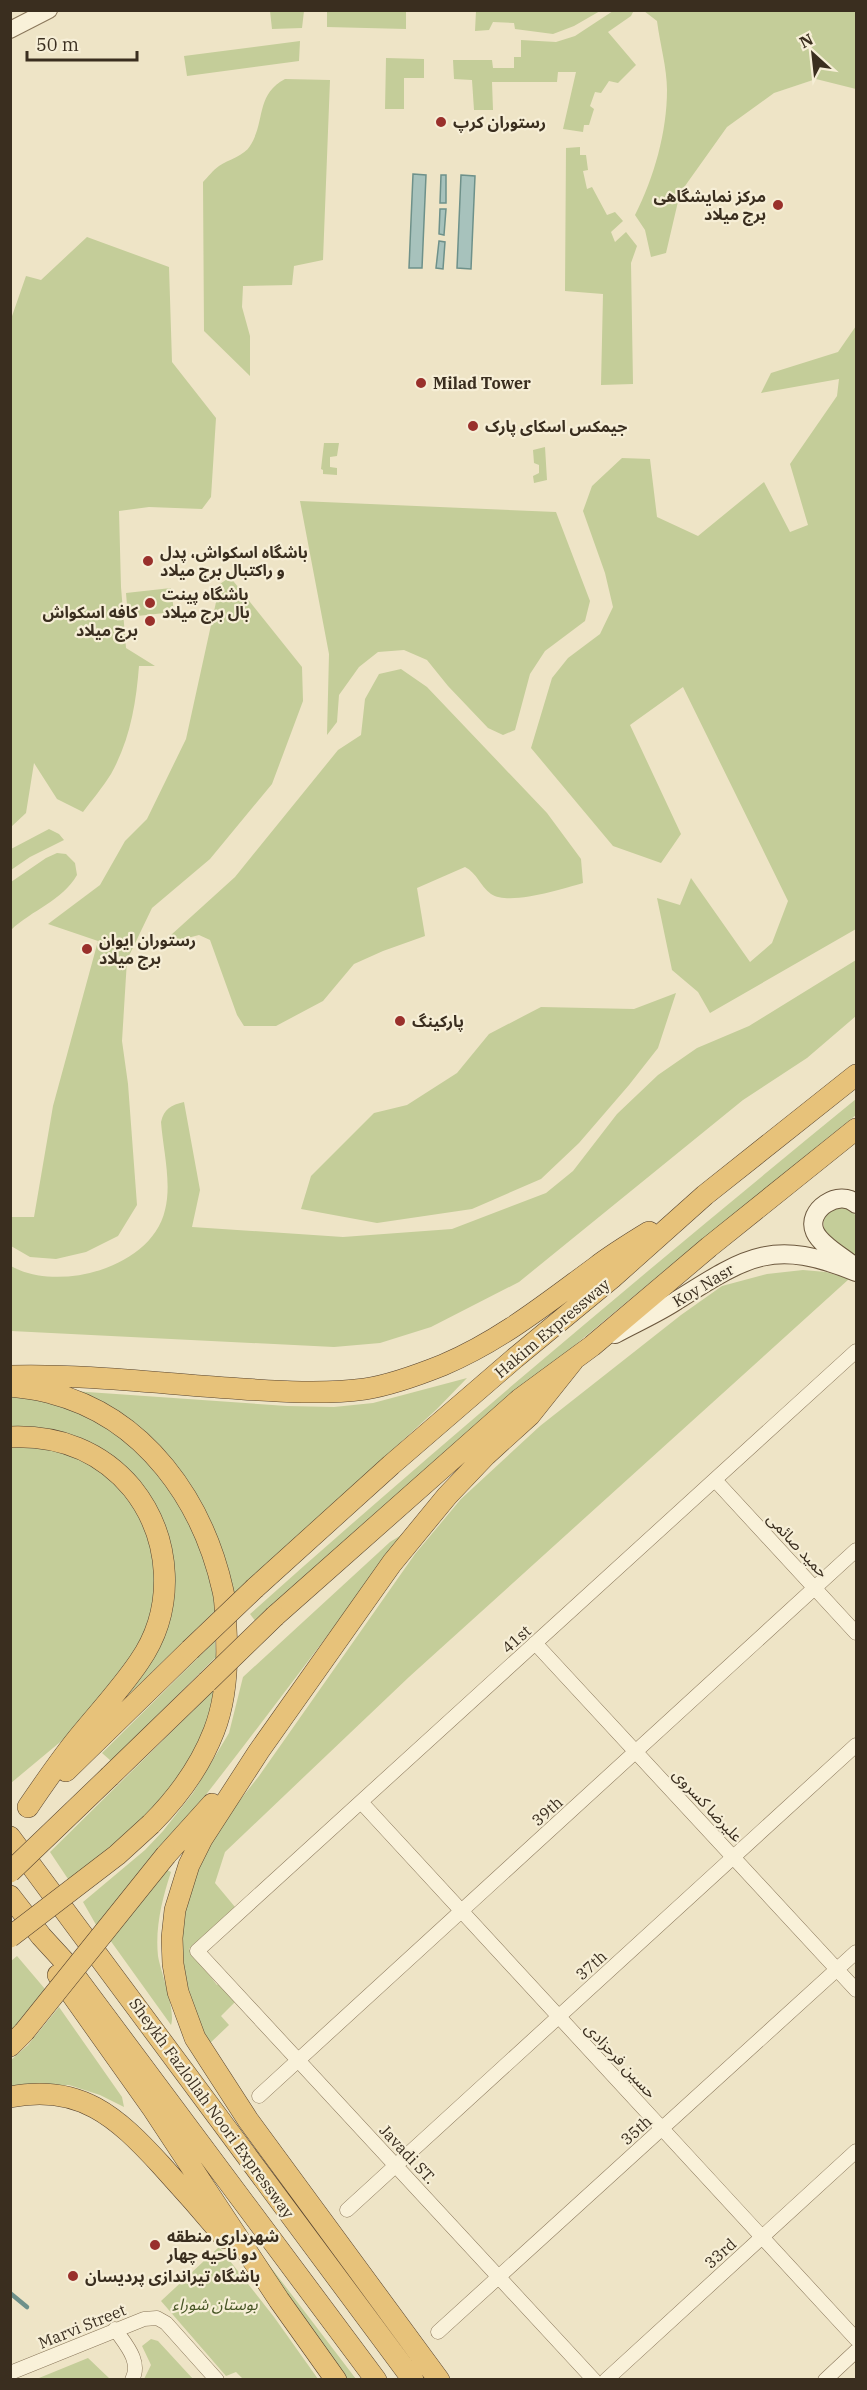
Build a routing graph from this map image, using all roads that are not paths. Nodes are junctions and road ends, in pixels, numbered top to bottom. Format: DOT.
graph roads {
  1 [pos="49,10"];
  2 [pos="15,22"];
  3 [pos="856,1075"];
  4 [pos="856,1129"];
  5 [pos="705,1195"];
  6 [pos="856,1204"];
  7 [pos="856,1271"];
  8 [pos="592,1347"];
  9 [pos="856,1351"];
  10 [pos="573,1361"];
  11 [pos="10,1376"];
  12 [pos="10,1386"];
  13 [pos="10,1437"];
  14 [pos="715,1480"];
  15 [pos="856,1550"];
  16 [pos="815,1588"];
  17 [pos="856,1633"];
  18 [pos="535,1643"];
  19 [pos="856,1745"];
  20 [pos="259,1751"];
  21 [pos="636,1752"];
  22 [pos="361,1802"];
  23 [pos="28,1808"];
  24 [pos="10,1823"];
  25 [pos="10,1837"];
  26 [pos="733,1857"];
  27 [pos="10,1872"];
  28 [pos="10,1896"];
  29 [pos="462,1911"];
  30 [pos="41,1936"];
  31 [pos="10,1937"];
  32 [pos="197,1951"];
  33 [pos="856,1952"];
  34 [pos="837,1969"];
  35 [pos="856,1990"];
  36 [pos="559,2016"];
  37 [pos="17,2039"];
  38 [pos="299,2060"];
  39 [pos="259,2096"];
  40 [pos="10,2097"];
  41 [pos="662,2128"];
  42 [pos="856,2151"];
  43 [pos="396,2165"];
  44 [pos="347,2210"];
  45 [pos="762,2237"];
  46 [pos="499,2277"];
  47 [pos="279,2300"];
  48 [pos="115,2329"];
  49 [pos="438,2332"];
  50 [pos="856,2339"];
  51 [pos="856,2351"];
  52 [pos="10,2373"];
  53 [pos="133,2378"];
  54 [pos="217,2379"];
  55 [pos="336,2379"];
  56 [pos="376,2379"];
  57 [pos="413,2379"];
  58 [pos="439,2379"];
  59 [pos="594,2379"];
  60 [pos="606,2379"];
  61 [pos="825,2379"];
  1 -- 2 [label="street"];
  3 -- 5 [label="highway, Hakim Expressway"];
  4 -- 8 [label="highway, Hakim Expressway"];
  5 -- 11 [label="highway"];
  5 -- 23 [label="highway, Hakim Expressway, bridge"];
  6 -- 7 [label="main road"];
  7 -- 8 [label="main road, Koy Nasr"];
  8 -- 10 [label="highway, Hakim Expressway"];
  9 -- 14 [label="street, 41st"];
  10 -- 20 [label="highway"];
  10 -- 27 [label="highway, Hakim Expressway, bridge"];
  12 -- 31 [label="highway, bridge"];
  13 -- 23 [label="highway"];
  14 -- 16 [label="street, حمید صائمی"];
  14 -- 18 [label="street, 41st"];
  15 -- 16 [label="street, 39th"];
  16 -- 17 [label="street, حمید صائمی"];
  16 -- 21 [label="street, 39th"];
  18 -- 21 [label="street, علیرضا کسروی"];
  18 -- 22 [label="street, 41st"];
  19 -- 26 [label="street, 37th"];
  20 -- 37 [label="highway, bridge"];
  20 -- 58 [label="highway"];
  21 -- 26 [label="street, علیرضا کسروی"];
  21 -- 29 [label="street, 39th"];
  22 -- 29 [label="street, حسین فرحزادی"];
  22 -- 32 [label="street, 41st"];
  23 -- 24 [label="highway"];
  25 -- 57 [label="highway, Sheykh Fazlollah Noori Expressway"];
  26 -- 34 [label="street, علیرضا کسروی"];
  26 -- 36 [label="street, 37th"];
  28 -- 30 [label="highway, Sheykh Fazlollah Noori Expressway"];
  29 -- 36 [label="street, حسین فرحزادی"];
  29 -- 38 [label="street, 39th"];
  30 -- 47 [label="highway"];
  30 -- 56 [label="highway, Sheykh Fazlollah Noori Expressway"];
  32 -- 38 [label="street, Javadi ST."];
  33 -- 34 [label="street, 35th"];
  34 -- 35 [label="street, علیرضا کسروی"];
  34 -- 41 [label="street, 35th"];
  36 -- 41 [label="street, حسین فرحزادی"];
  36 -- 43 [label="street, 37th"];
  38 -- 39 [label="street, 39th"];
  38 -- 43 [label="street, Javadi ST."];
  40 -- 47 [label="highway"];
  41 -- 45 [label="street, حسین فرحزادی"];
  41 -- 46 [label="street, 35th"];
  42 -- 45 [label="street, 33rd"];
  43 -- 44 [label="street, 37th"];
  43 -- 46 [label="street, Javadi ST."];
  45 -- 50 [label="street, حسین فرحزادی"];
  45 -- 60 [label="street, 33rd"];
  46 -- 49 [label="street, 35th"];
  46 -- 59 [label="street, Javadi ST."];
  47 -- 55 [label="highway"];
  48 -- 52 [label="street, Marvi Street"];
  48 -- 53 [label="street"];
  48 -- 54 [label="street, Marvi Street"];
  51 -- 61 [label="street"];
}
